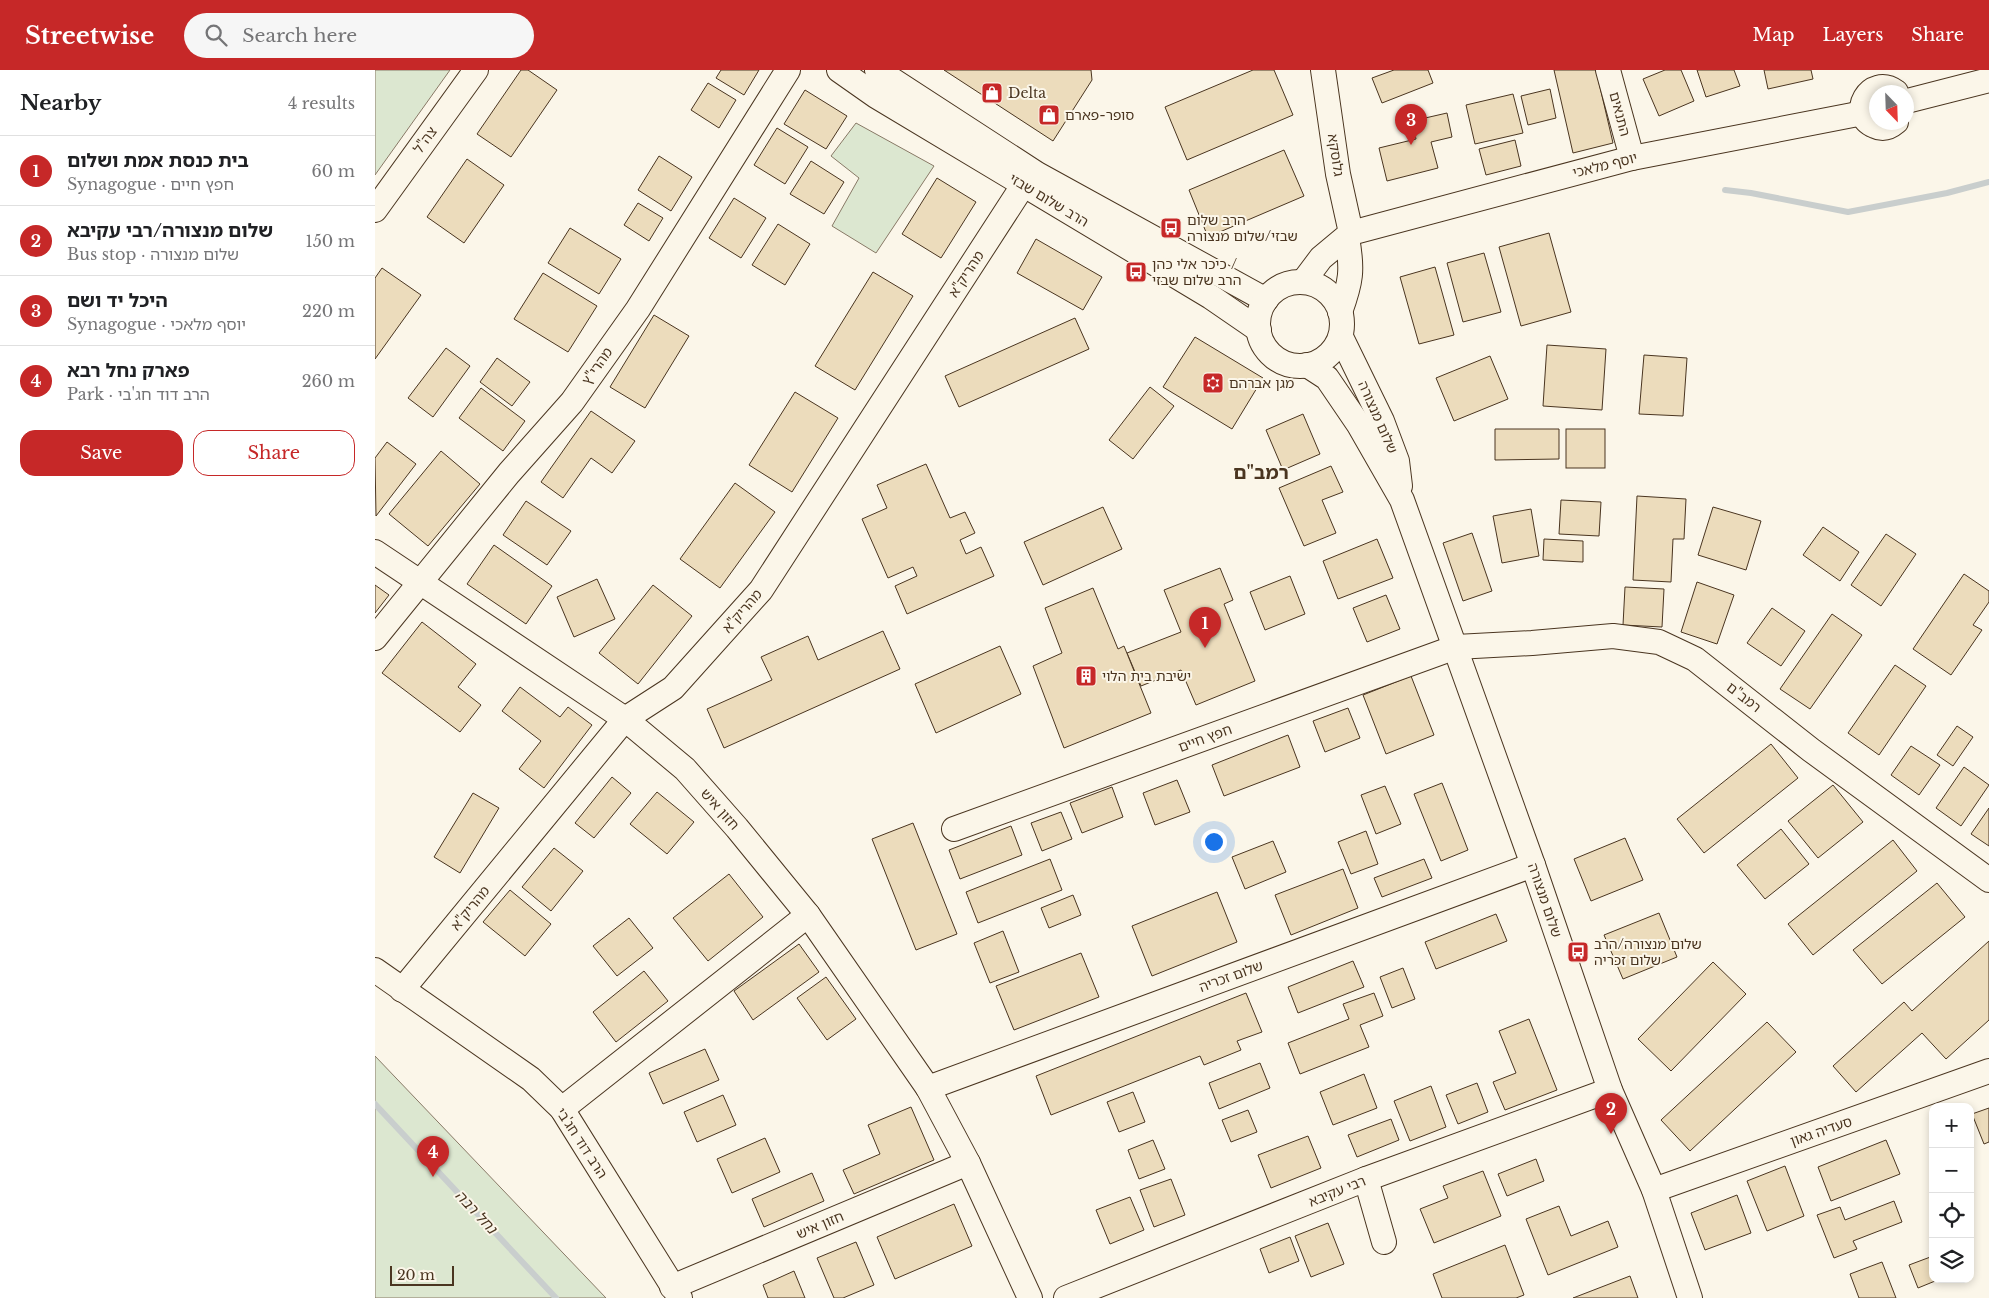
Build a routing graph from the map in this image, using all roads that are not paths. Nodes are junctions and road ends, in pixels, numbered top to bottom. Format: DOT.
graph roads {
  1 [pos="476,70"];
  2 [pos="788,70"];
  3 [pos="839,70"];
  4 [pos="877,70"];
  5 [pos="1323,70"];
  6 [pos="1608,70"];
  7 [pos="1989,80"];
  8 [pos="1881,84"];
  9 [pos="1914,99"];
  10 [pos="1863,113"];
  11 [pos="1869,122"];
  12 [pos="1632,158"];
  13 [pos="1023,184"];
  14 [pos="375,210"];
  15 [pos="1349,235"];
  16 [pos="1303,282"];
  17 [pos="1266,300"];
  18 [pos="1340,312"];
  19 [pos="1259,330"];
  20 [pos="1341,337"];
  21 [pos="1307,365"];
  22 [pos="1402,500"];
  23 [pos="375,552"];
  24 [pos="419,582"];
  25 [pos="375,638"];
  26 [pos="1456,646"];
  27 [pos="625,719"];
  28 [pos="954,829"];
  29 [pos="1533,865"];
  30 [pos="1989,880"];
  31 [pos="808,915"];
  32 [pos="375,970"];
  33 [pos="402,990"];
  34 [pos="1989,1071"];
  35 [pos="928,1088"];
  36 [pos="1610,1090"];
  37 [pos="562,1109"];
  38 [pos="968,1163"];
  39 [pos="1366,1179"];
  40 [pos="1654,1190"];
  41 [pos="1384,1242"];
  42 [pos="676,1292"];
  43 [pos="1030,1298"];
  44 [pos="1066,1298"];
  45 [pos="1690,1298"];
  1 -- 14 [label="street, צה\"ל"];
  2 -- 24 [label="street, מהרי\"ץ"];
  3 -- 13 [label="street, הרב שלום שבזי"];
  4 -- 17 [label="street, הרב שלום שבזי"];
  5 -- 15 [label="street, גלוסקא"];
  6 -- 12 [label="street, התנאים"];
  7 -- 9 [label="street"];
  8 -- 10 [label="street"];
  10 -- 11 [label="street"];
  10 -- 12 [label="street, יוסף מלאכי"];
  12 -- 15 [label="street, יוסף מלאכי"];
  13 -- 19 [label="street, הרב שלום שבזי"];
  13 -- 27 [label="street, מהריק\"א"];
  15 -- 16 [label="street"];
  15 -- 18 [label="street, גלוסקא"];
  16 -- 17 [label="street"];
  16 -- 18 [label="street"];
  17 -- 19 [label="street"];
  18 -- 20 [label="street"];
  19 -- 21 [label="street"];
  20 -- 21 [label="street"];
  20 -- 22 [label="street, שלום מנצורה"];
  21 -- 22 [label="street, שלום מנצורה"];
  22 -- 26 [label="street, שלום מנצורה"];
  23 -- 24 [label="street, חזון איש"];
  24 -- 25 [label="street, מהרי\"ץ"];
  24 -- 27 [label="street, חזון איש"];
  26 -- 28 [label="street, חפץ חיים"];
  26 -- 29 [label="street, שלום מנצורה"];
  26 -- 30 [label="street, רמב\"ם"];
  27 -- 31 [label="street, חזון איש"];
  27 -- 33 [label="street, מהריק\"א"];
  29 -- 35 [label="street, שלום זכריה"];
  29 -- 36 [label="street, שלום מנצורה"];
  31 -- 35 [label="street, חזון איש"];
  31 -- 37 [label="street"];
  32 -- 33 [label="street, הרב דוד חג'בי"];
  33 -- 37 [label="street, הרב דוד חג'בי"];
  34 -- 40 [label="street, סעדיה גאון"];
  35 -- 38 [label="street, חזון איש"];
  36 -- 39 [label="street, רבי עקיבא"];
  36 -- 40 [label="street, שלום מנצורה"];
  37 -- 42 [label="street, הרב דוד חג'בי"];
  38 -- 42 [label="street, חזון איש"];
  38 -- 43 [label="street, חזון איש"];
  39 -- 41 [label="street"];
  39 -- 44 [label="street, רבי עקיבא"];
  40 -- 45 [label="street, שלום מנצורה"];
}
